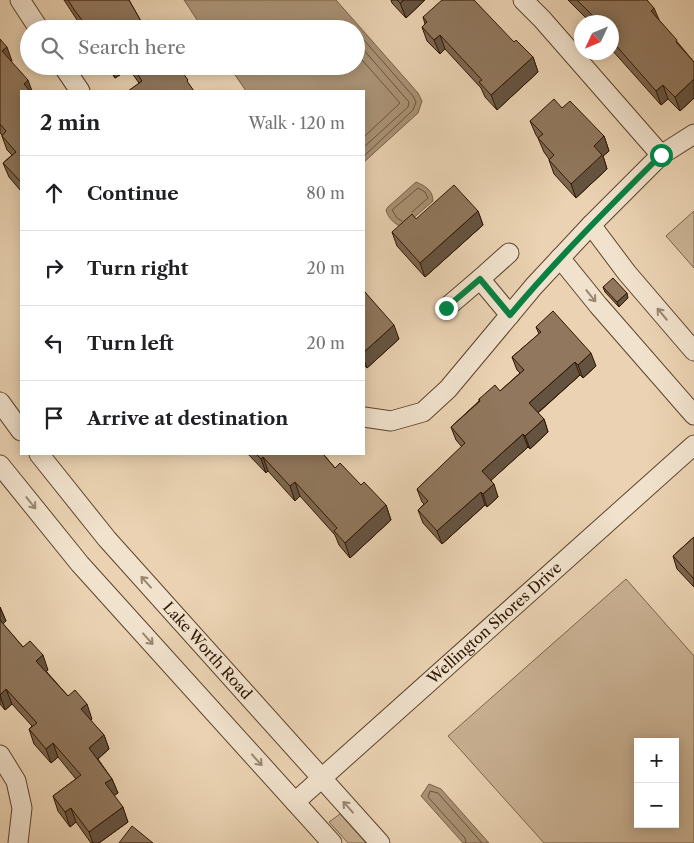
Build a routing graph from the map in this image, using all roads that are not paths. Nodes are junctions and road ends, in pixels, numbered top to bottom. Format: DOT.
graph roads {
  1 [pos="20,0"];
  2 [pos="523,0"];
  3 [pos="33,20"];
  4 [pos="69,75"];
  5 [pos="79,90"];
  6 [pos="694,134"];
  7 [pos="661,155"];
  8 [pos="591,225"];
  9 [pos="509,253"];
  10 [pos="560,258"];
  11 [pos="480,279"];
  12 [pos="446,308"];
  13 [pos="510,315"];
  14 [pos="694,351"];
  15 [pos="0,402"];
  16 [pos="694,414"];
  17 [pos="365,417"];
  18 [pos="20,430"];
  19 [pos="694,445"];
  20 [pos="40,455"];
  21 [pos="0,465"];
  22 [pos="0,755"];
  23 [pos="321,778"];
  24 [pos="295,802"];
  25 [pos="18,843"];
  26 [pos="332,843"];
  27 [pos="380,843"];
  1 -- 3 [label="street"];
  2 -- 7 [label="street"];
  4 -- 5 [label="street"];
  6 -- 7 [label="street"];
  7 -- 8 [label="street"];
  8 -- 10 [label="street"];
  14 -- 8 [label="street, one-way"];
  9 -- 11 [label="street"];
  10 -- 13 [label="street"];
  10 -- 16 [label="street, one-way"];
  11 -- 12 [label="street"];
  11 -- 13 [label="street"];
  13 -- 17 [label="street"];
  15 -- 18 [label="street"];
  19 -- 23 [label="street, Wellington Shores Drive"];
  23 -- 20 [label="street, Lake Worth Road, one-way"];
  21 -- 24 [label="street, one-way"];
  22 -- 25 [label="street"];
  23 -- 24 [label="street, Wellington Shores Drive"];
  27 -- 23 [label="street, Lake Worth Road, one-way"];
  24 -- 26 [label="street"];
}
